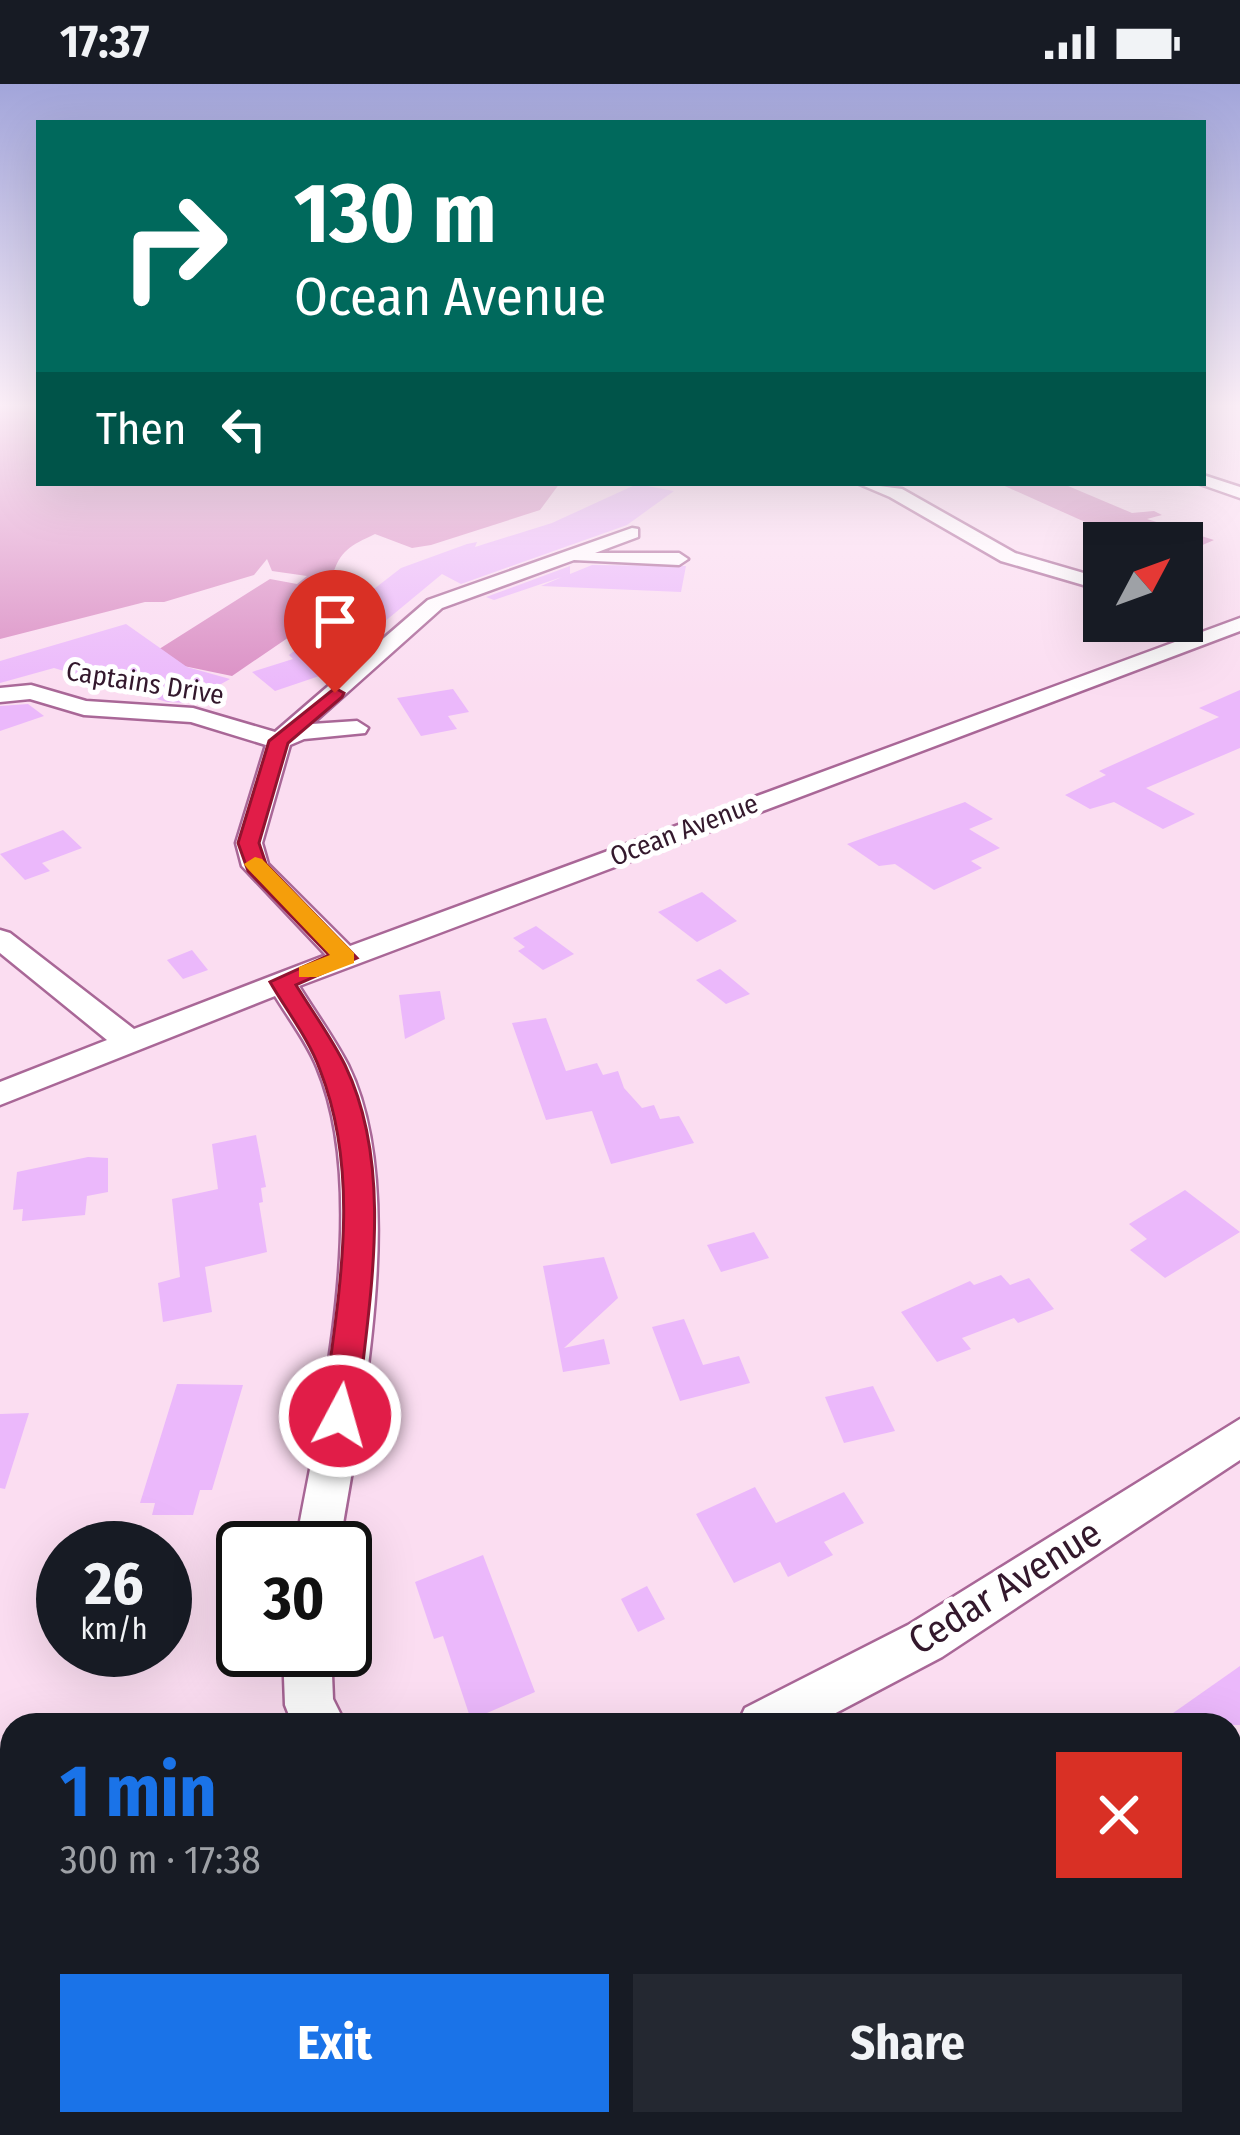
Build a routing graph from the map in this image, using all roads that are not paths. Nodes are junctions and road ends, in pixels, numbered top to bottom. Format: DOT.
graph roads {
  1 [pos="909,500"];
  2 [pos="632,532"];
  3 [pos="562,558"];
  4 [pos="679,560"];
  5 [pos="1083,579"];
  6 [pos="1229,628"];
  7 [pos="0,695"];
  8 [pos="357,728"];
  9 [pos="279,741"];
  10 [pos="0,939"];
  11 [pos="345,958"];
  12 [pos="282,982"];
  13 [pos="131,1044"];
  14 [pos="0,1094"];
  15 [pos="1240,1437"];
  16 [pos="322,1521"];
  17 [pos="308,1677"];
  18 [pos="314,1713"];
  19 [pos="785,1713"];
  1 -- 5 [label="street"];
  2 -- 3 [label="street"];
  3 -- 4 [label="street"];
  3 -- 9 [label="street"];
  6 -- 11 [label="street, Ocean Avenue"];
  7 -- 9 [label="street, Captains Drive"];
  8 -- 9 [label="street, Captains Drive"];
  9 -- 11 [label="street"];
  10 -- 13 [label="street"];
  11 -- 12 [label="street, Ocean Avenue"];
  12 -- 13 [label="street, Ocean Avenue"];
  12 -- 16 [label="street"];
  13 -- 14 [label="street, Ocean Avenue"];
  15 -- 19 [label="street, Cedar Avenue"];
  17 -- 18 [label="street"];
}
